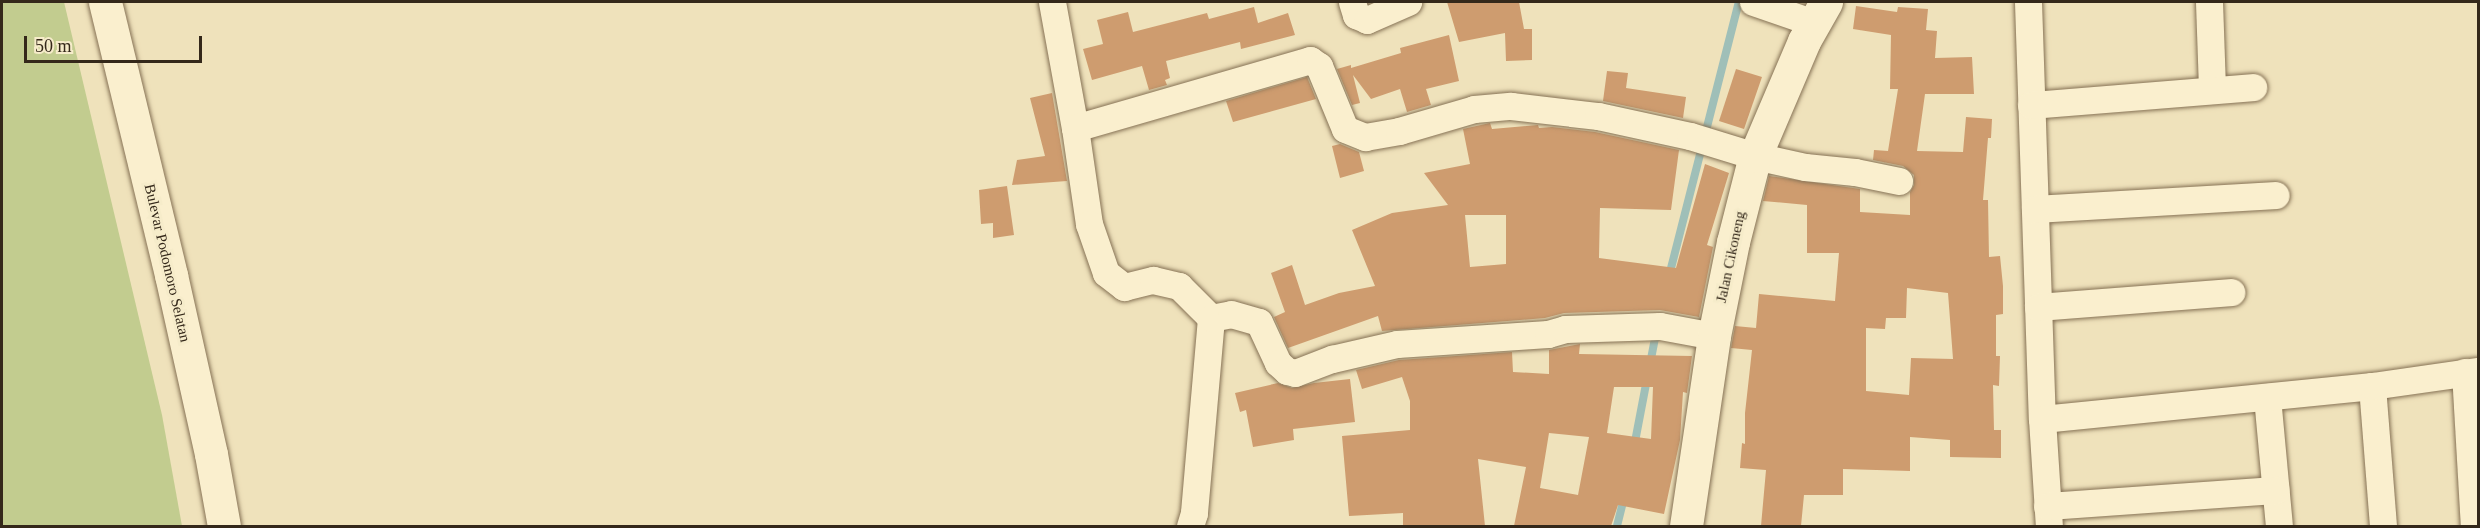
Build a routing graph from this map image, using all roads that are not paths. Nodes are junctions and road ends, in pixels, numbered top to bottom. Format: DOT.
graph roads {
  1 [pos="105,2"];
  2 [pos="1052,2"];
  3 [pos="1352,2"];
  4 [pos="1408,2"];
  5 [pos="2028,2"];
  6 [pos="2209,2"];
  7 [pos="1757,3"];
  8 [pos="1820,12"];
  9 [pos="2253,87"];
  10 [pos="2212,90"];
  11 [pos="2031,105"];
  12 [pos="1075,128"];
  13 [pos="1755,156"];
  14 [pos="1899,181"];
  15 [pos="2276,195"];
  16 [pos="2035,209"];
  17 [pos="2231,292"];
  18 [pos="2038,307"];
  19 [pos="1211,318"];
  20 [pos="1714,336"];
  21 [pos="2472,372"];
  22 [pos="2372,386"];
  23 [pos="2267,397"];
  24 [pos="2042,419"];
  25 [pos="2275,490"];
  26 [pos="2048,516"];
  27 [pos="224,526"];
  28 [pos="1190,526"];
  29 [pos="1686,526"];
  30 [pos="2279,526"];
  31 [pos="2384,526"];
  32 [pos="2474,526"];
  1 -- 27 [label="street, Bulevar Podomoro Selatan"];
  2 -- 12 [label="street"];
  3 -- 4 [label="street"];
  5 -- 11 [label="street"];
  6 -- 10 [label="street"];
  7 -- 8 [label="street"];
  8 -- 13 [label="street, Jalan Cikoneng"];
  9 -- 10 [label="street"];
  10 -- 11 [label="street"];
  11 -- 16 [label="street"];
  12 -- 13 [label="street"];
  12 -- 19 [label="street"];
  13 -- 14 [label="street"];
  13 -- 20 [label="street, Jalan Cikoneng"];
  15 -- 16 [label="street"];
  16 -- 18 [label="street"];
  17 -- 18 [label="street"];
  18 -- 24 [label="street"];
  19 -- 20 [label="street"];
  19 -- 28 [label="street"];
  20 -- 29 [label="street, Jalan Cikoneng"];
  21 -- 22 [label="street"];
  21 -- 32 [label="street"];
  22 -- 23 [label="street"];
  22 -- 31 [label="street"];
  23 -- 24 [label="street"];
  23 -- 25 [label="street"];
  24 -- 26 [label="street"];
  25 -- 26 [label="street"];
  25 -- 30 [label="street"];
}
